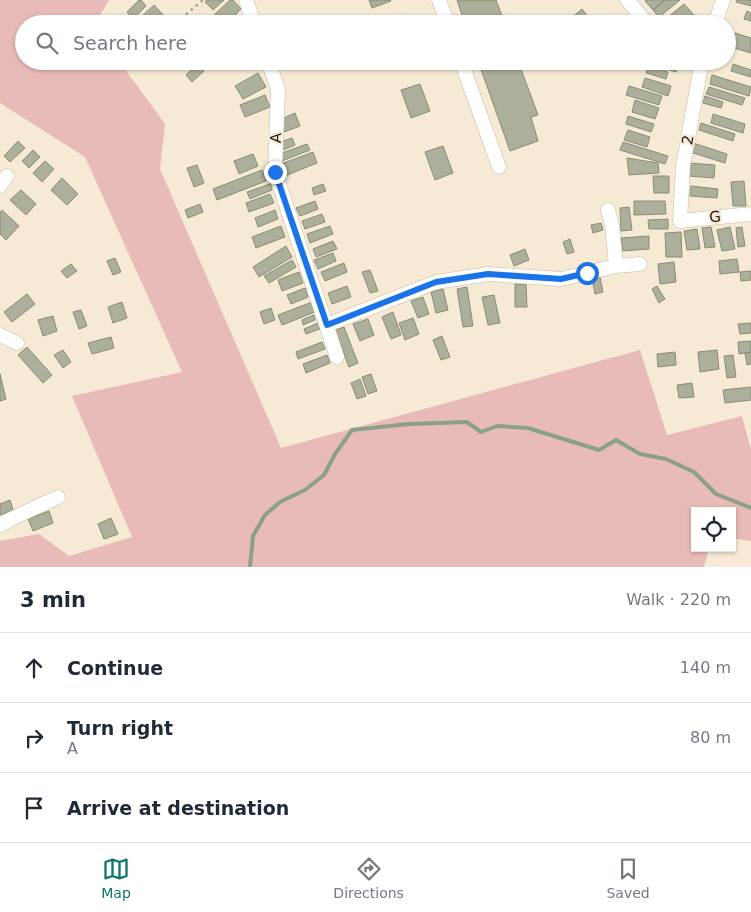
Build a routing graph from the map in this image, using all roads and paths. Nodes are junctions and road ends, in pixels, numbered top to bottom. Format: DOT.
graph roads {
  1 [pos="203,0"];
  2 [pos="246,0"];
  3 [pos="439,0"];
  4 [pos="627,0"];
  5 [pos="723,0"];
  6 [pos="186,15"];
  7 [pos="251,15"];
  8 [pos="445,15"];
  9 [pos="640,15"];
  10 [pos="718,15"];
  11 [pos="271,70"];
  12 [pos="464,70"];
  13 [pos="700,70"];
  14 [pos="499,167"];
  15 [pos="608,210"];
  16 [pos="751,214"];
  17 [pos="680,220"];
  18 [pos="640,264"];
  19 [pos="616,266"];
  20 [pos="327,325"];
  21 [pos="0,335"];
  22 [pos="17,344"];
  23 [pos="337,357"];
  24 [pos="58,497"];
  25 [pos="0,525"];
  1 -- 6 [label="path"];
  2 -- 7 [label="street"];
  3 -- 8 [label="street"];
  4 -- 9 [label="street"];
  5 -- 10 [label="street"];
  11 -- 20 [label="street, A"];
  12 -- 14 [label="street"];
  13 -- 17 [label="street, 2"];
  15 -- 19 [label="street"];
  16 -- 17 [label="street, G"];
  18 -- 19 [label="street"];
  19 -- 20 [label="street"];
  20 -- 23 [label="street, A"];
  21 -- 22 [label="street"];
  24 -- 25 [label="street"];
}
